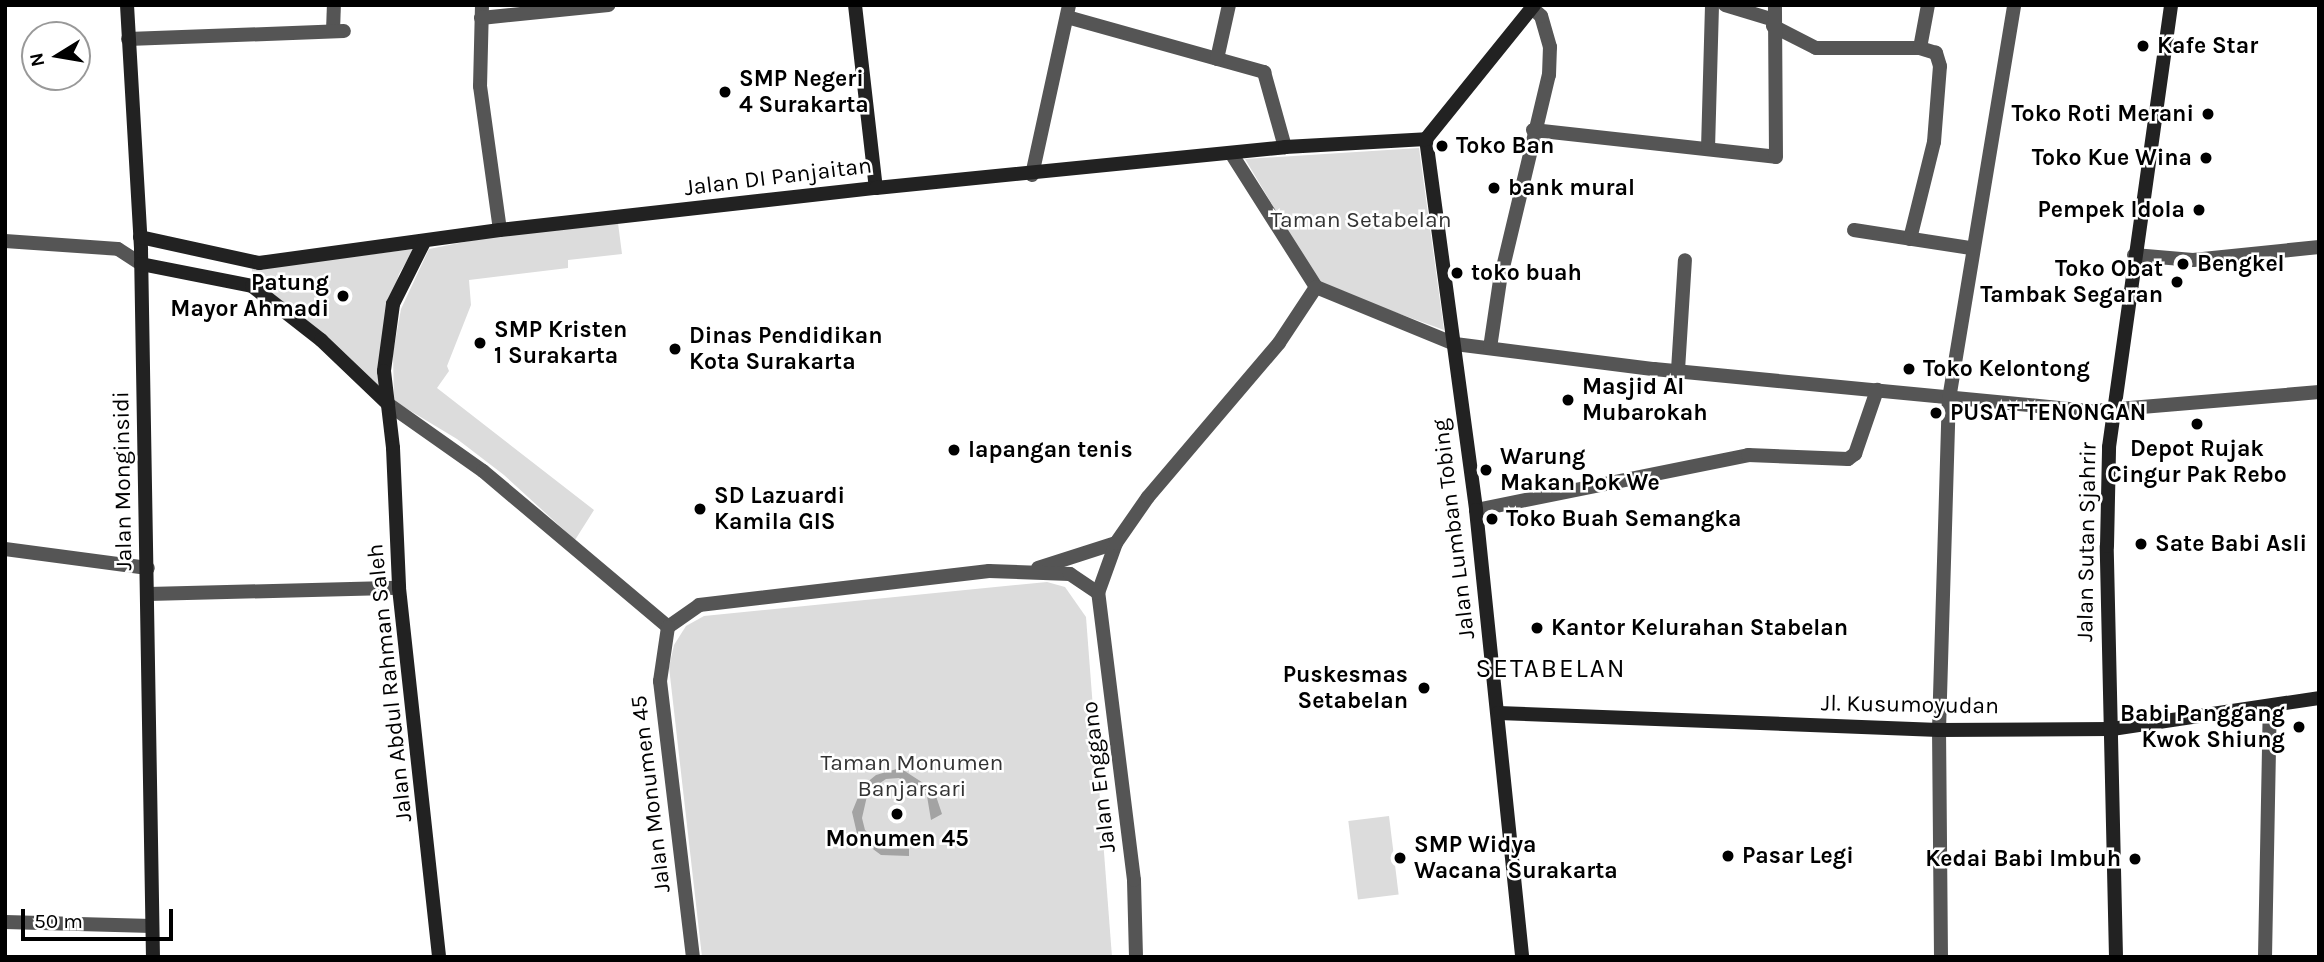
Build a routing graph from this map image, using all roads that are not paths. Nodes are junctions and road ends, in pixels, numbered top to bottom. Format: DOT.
graph roads {
  1 [pos="127,5"];
  2 [pos="334,5"];
  3 [pos="608,5"];
  4 [pos="855,5"];
  5 [pos="1229,5"];
  6 [pos="1712,5"];
  7 [pos="1725,5"];
  8 [pos="1928,5"];
  9 [pos="2014,5"];
  10 [pos="2171,5"];
  11 [pos="1533,7"];
  12 [pos="1068,11"];
  13 [pos="482,12"];
  14 [pos="1774,17"];
  15 [pos="128,39"];
  16 [pos="1920,48"];
  17 [pos="1217,59"];
  18 [pos="1532,130"];
  19 [pos="1426,139"];
  20 [pos="1285,147"];
  21 [pos="1707,149"];
  22 [pos="1231,153"];
  23 [pos="1032,175"];
  24 [pos="876,188"];
  25 [pos="500,230"];
  26 [pos="1854,230"];
  27 [pos="140,237"];
  28 [pos="1910,239"];
  29 [pos="5,241"];
  30 [pos="423,244"];
  31 [pos="2319,247"];
  32 [pos="1970,248"];
  33 [pos="118,249"];
  34 [pos="2134,255"];
  35 [pos="1685,260"];
  36 [pos="259,263"];
  37 [pos="141,264"];
  38 [pos="252,286"];
  39 [pos="1316,287"];
  40 [pos="1455,344"];
  41 [pos="1490,348"];
  42 [pos="1678,370"];
  43 [pos="1877,390"];
  44 [pos="2319,392"];
  45 [pos="1949,399"];
  46 [pos="388,404"];
  47 [pos="2114,411"];
  48 [pos="1476,510"];
  49 [pos="1116,543"];
  50 [pos="5,549"];
  51 [pos="148,568"];
  52 [pos="1034,570"];
  53 [pos="399,589"];
  54 [pos="1098,593"];
  55 [pos="148,594"];
  56 [pos="668,627"];
  57 [pos="2319,698"];
  58 [pos="2270,706"];
  59 [pos="1498,713"];
  60 [pos="2112,729"];
  61 [pos="1940,730"];
  62 [pos="5,922"];
  63 [pos="152,926"];
  64 [pos="153,957"];
  65 [pos="439,957"];
  66 [pos="693,957"];
  67 [pos="1136,957"];
  68 [pos="1522,957"];
  69 [pos="1941,957"];
  70 [pos="2116,957"];
  71 [pos="2265,957"];
  1 -- 15 [label="main road, Jalan Monginsidi"];
  2 -- 15 [label="street"];
  3 -- 13 [label="street"];
  4 -- 24 [label="main road"];
  5 -- 17 [label="street"];
  6 -- 21 [label="street"];
  7 -- 14 [label="street"];
  8 -- 16 [label="street"];
  9 -- 32 [label="street"];
  10 -- 34 [label="main road, Jalan Sutan Sjahrir"];
  11 -- 18 [label="street"];
  11 -- 19 [label="main road"];
  12 -- 17 [label="street"];
  12 -- 23 [label="street"];
  13 -- 25 [label="street"];
  14 -- 16 [label="street"];
  14 -- 21 [label="street"];
  15 -- 27 [label="main road, Jalan Monginsidi"];
  16 -- 28 [label="street"];
  17 -- 20 [label="street"];
  18 -- 21 [label="street"];
  18 -- 41 [label="street"];
  19 -- 20 [label="main road, Jalan DI Panjaitan"];
  19 -- 40 [label="main road, Jalan Lumban Tobing"];
  20 -- 22 [label="main road, Jalan DI Panjaitan"];
  22 -- 23 [label="main road, Jalan DI Panjaitan"];
  22 -- 39 [label="street"];
  23 -- 24 [label="main road, Jalan DI Panjaitan"];
  24 -- 25 [label="main road, Jalan DI Panjaitan"];
  25 -- 30 [label="main road, Jalan DI Panjaitan"];
  26 -- 28 [label="street"];
  27 -- 33 [label="street"];
  27 -- 36 [label="main road, Jalan DI Panjaitan"];
  27 -- 37 [label="main road, Jalan Monginsidi"];
  28 -- 32 [label="street"];
  29 -- 33 [label="street"];
  30 -- 36 [label="main road, Jalan DI Panjaitan"];
  30 -- 46 [label="main road, Jalan Abdul Rahman Saleh"];
  31 -- 34 [label="street"];
  32 -- 45 [label="street"];
  33 -- 37 [label="street"];
  34 -- 47 [label="main road, Jalan Sutan Sjahrir"];
  35 -- 42 [label="street"];
  36 -- 38 [label="main road"];
  37 -- 38 [label="main road"];
  37 -- 51 [label="main road, Jalan Monginsidi"];
  38 -- 46 [label="main road"];
  39 -- 40 [label="street"];
  39 -- 49 [label="street"];
  40 -- 41 [label="street"];
  40 -- 48 [label="main road, Jalan Lumban Tobing"];
  41 -- 42 [label="street"];
  42 -- 43 [label="street"];
  43 -- 45 [label="street"];
  43 -- 48 [label="street"];
  44 -- 47 [label="street"];
  45 -- 47 [label="street"];
  45 -- 61 [label="street"];
  46 -- 53 [label="main road, Jalan Abdul Rahman Saleh"];
  46 -- 56 [label="street"];
  47 -- 60 [label="main road, Jalan Sutan Sjahrir"];
  48 -- 59 [label="main road, Jalan Lumban Tobing"];
  49 -- 52 [label="street"];
  49 -- 54 [label="street"];
  50 -- 51 [label="street"];
  51 -- 55 [label="main road, Jalan Monginsidi"];
  52 -- 54 [label="street"];
  52 -- 56 [label="street"];
  53 -- 55 [label="street"];
  53 -- 65 [label="main road, Jalan Abdul Rahman Saleh"];
  54 -- 67 [label="street, Jalan Enggano"];
  55 -- 63 [label="main road, Jalan Monginsidi"];
  56 -- 66 [label="street, Jalan Monumen 45"];
  57 -- 58 [label="main road, Jl. Kusumoyudan"];
  58 -- 60 [label="main road, Jl. Kusumoyudan"];
  58 -- 71 [label="street"];
  59 -- 61 [label="main road, Jl. Kusumoyudan"];
  59 -- 68 [label="main road, Jalan Lumban Tobing"];
  60 -- 61 [label="main road, Jl. Kusumoyudan"];
  60 -- 70 [label="main road, Jalan Sutan Sjahrir"];
  61 -- 69 [label="street"];
  62 -- 63 [label="street"];
  63 -- 64 [label="main road, Jalan Monginsidi"];
}
